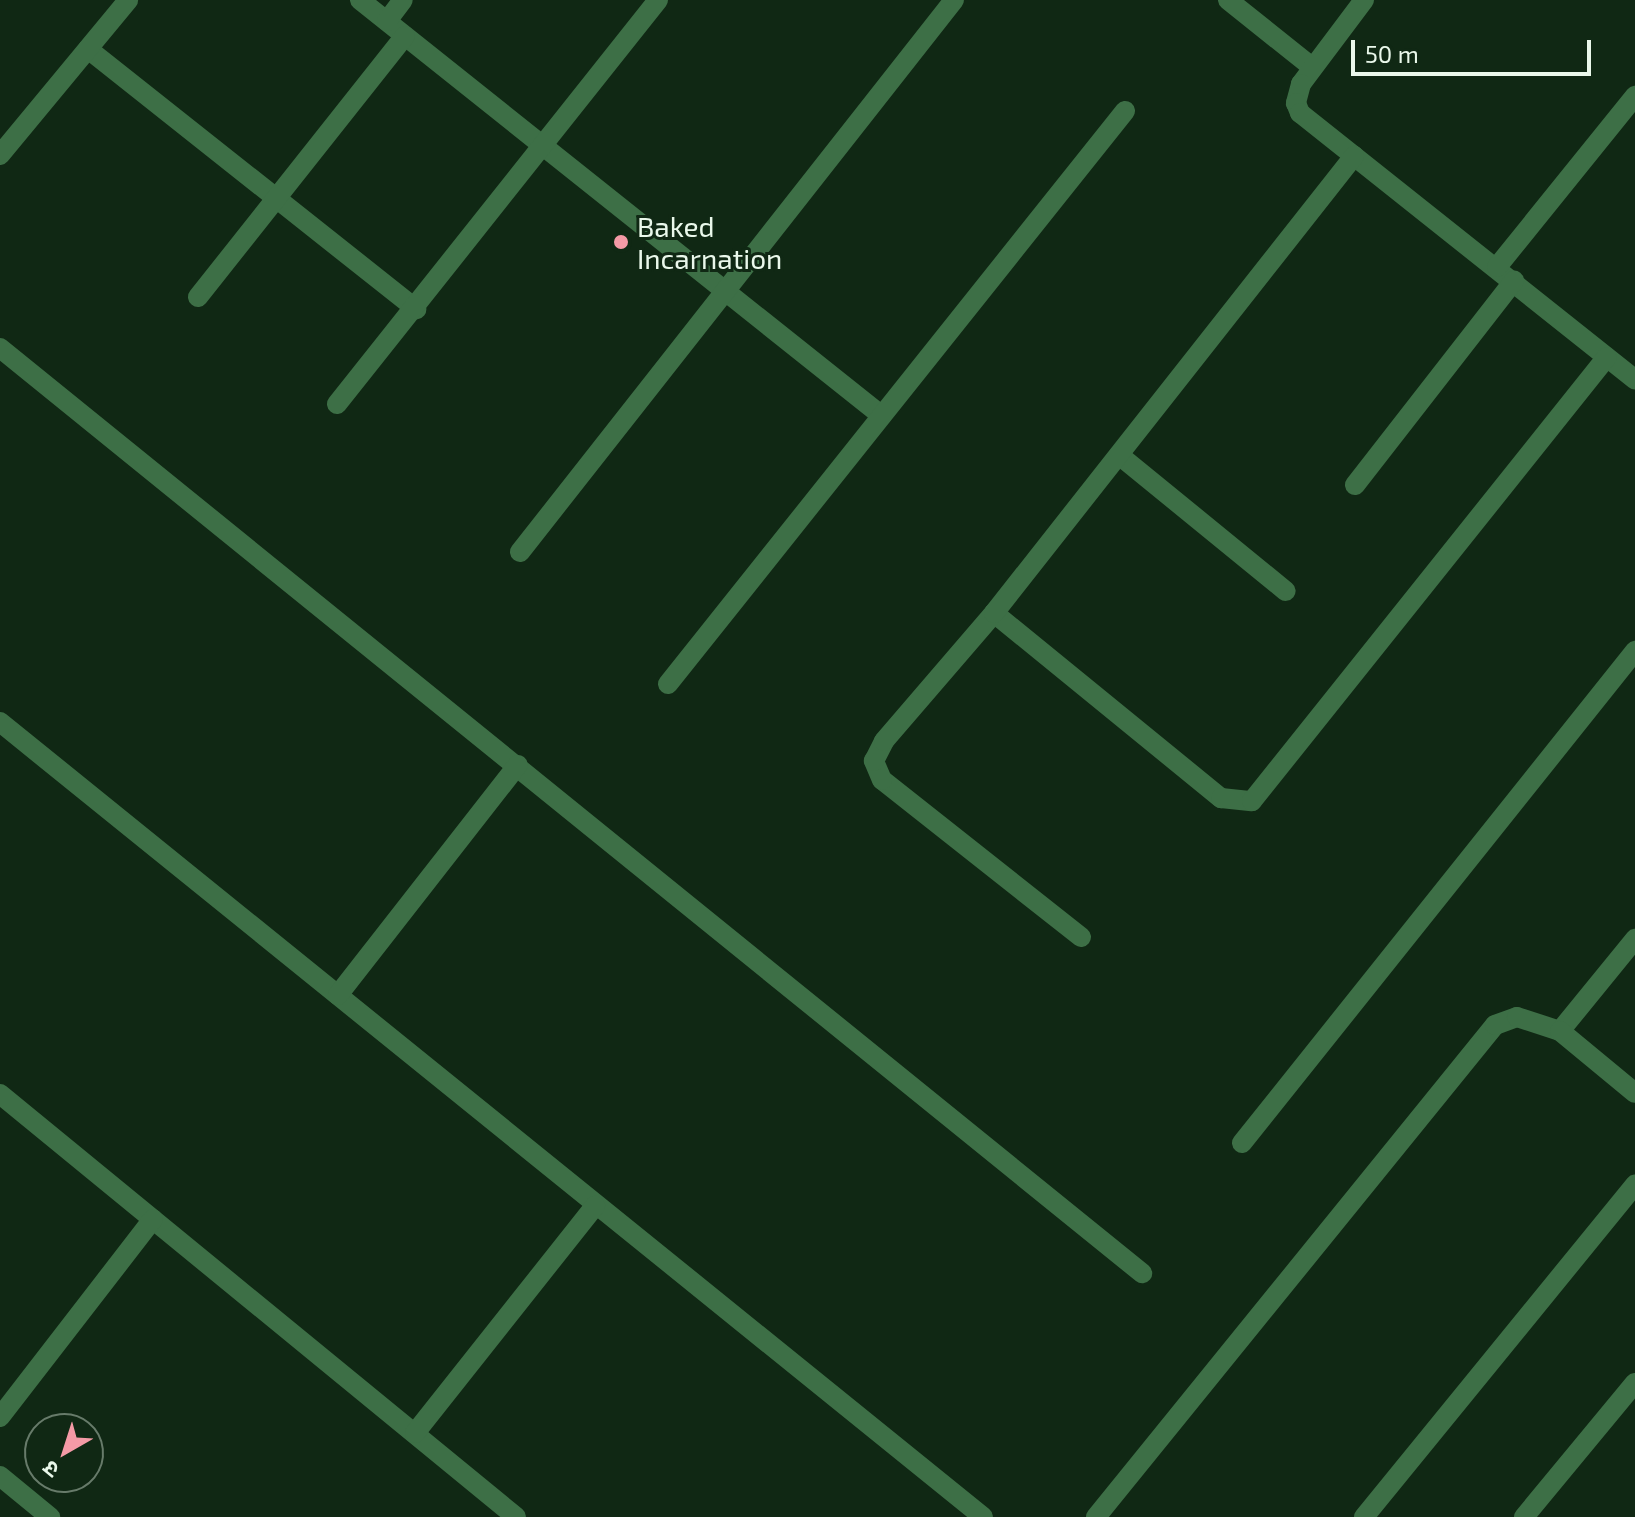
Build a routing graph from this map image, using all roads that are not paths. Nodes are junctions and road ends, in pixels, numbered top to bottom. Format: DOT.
graph roads {
  1 [pos="128,0"];
  2 [pos="360,0"];
  3 [pos="403,0"];
  4 [pos="658,0"];
  5 [pos="954,0"];
  6 [pos="1228,0"];
  7 [pos="1364,0"];
  8 [pos="387,21"];
  9 [pos="405,36"];
  10 [pos="88,49"];
  11 [pos="1312,67"];
  12 [pos="1635,96"];
  13 [pos="1125,111"];
  14 [pos="545,148"];
  15 [pos="0,155"];
  16 [pos="1354,156"];
  17 [pos="276,197"];
  18 [pos="1497,267"];
  19 [pos="1514,281"];
  20 [pos="725,294"];
  21 [pos="198,297"];
  22 [pos="416,309"];
  23 [pos="0,348"];
  24 [pos="1607,357"];
  25 [pos="1635,379"];
  26 [pos="337,404"];
  27 [pos="882,416"];
  28 [pos="1119,455"];
  29 [pos="1355,485"];
  30 [pos="520,552"];
  31 [pos="1286,591"];
  32 [pos="994,613"];
  33 [pos="1635,651"];
  34 [pos="668,684"];
  35 [pos="0,722"];
  36 [pos="518,765"];
  37 [pos="1081,937"];
  38 [pos="1635,939"];
  39 [pos="338,995"];
  40 [pos="1560,1031"];
  41 [pos="1635,1093"];
  42 [pos="0,1094"];
  43 [pos="1242,1143"];
  44 [pos="1635,1185"];
  45 [pos="595,1206"];
  46 [pos="153,1219"];
  47 [pos="1142,1273"];
  48 [pos="1635,1383"];
  49 [pos="0,1417"];
  50 [pos="415,1433"];
  51 [pos="0,1476"];
  52 [pos="50,1517"];
  53 [pos="516,1517"];
  54 [pos="983,1517"];
  55 [pos="1096,1517"];
  56 [pos="1364,1517"];
  57 [pos="1524,1517"];
  1 -- 10 [label="street"];
  2 -- 8 [label="street"];
  3 -- 8 [label="street"];
  4 -- 14 [label="street"];
  5 -- 20 [label="street"];
  6 -- 11 [label="street"];
  7 -- 11 [label="street"];
  8 -- 9 [label="street"];
  9 -- 14 [label="street"];
  9 -- 17 [label="street"];
  10 -- 15 [label="street"];
  10 -- 17 [label="street"];
  11 -- 16 [label="street"];
  12 -- 18 [label="street"];
  13 -- 27 [label="street"];
  14 -- 20 [label="street"];
  14 -- 22 [label="street"];
  16 -- 18 [label="street"];
  16 -- 28 [label="street"];
  17 -- 21 [label="street"];
  17 -- 22 [label="street"];
  18 -- 19 [label="street"];
  19 -- 24 [label="street"];
  19 -- 29 [label="street"];
  20 -- 27 [label="street"];
  20 -- 30 [label="street"];
  22 -- 26 [label="street"];
  23 -- 36 [label="street"];
  24 -- 25 [label="street"];
  24 -- 32 [label="street"];
  27 -- 34 [label="street"];
  28 -- 31 [label="street"];
  28 -- 32 [label="street"];
  32 -- 37 [label="street"];
  33 -- 43 [label="street"];
  35 -- 39 [label="street"];
  36 -- 39 [label="street"];
  36 -- 47 [label="street"];
  38 -- 40 [label="street"];
  39 -- 45 [label="street"];
  40 -- 41 [label="street"];
  40 -- 55 [label="street"];
  42 -- 46 [label="street"];
  44 -- 56 [label="street"];
  45 -- 50 [label="street"];
  45 -- 54 [label="street"];
  46 -- 49 [label="street"];
  46 -- 50 [label="street"];
  48 -- 57 [label="street"];
  50 -- 53 [label="street"];
  51 -- 52 [label="street"];
}
